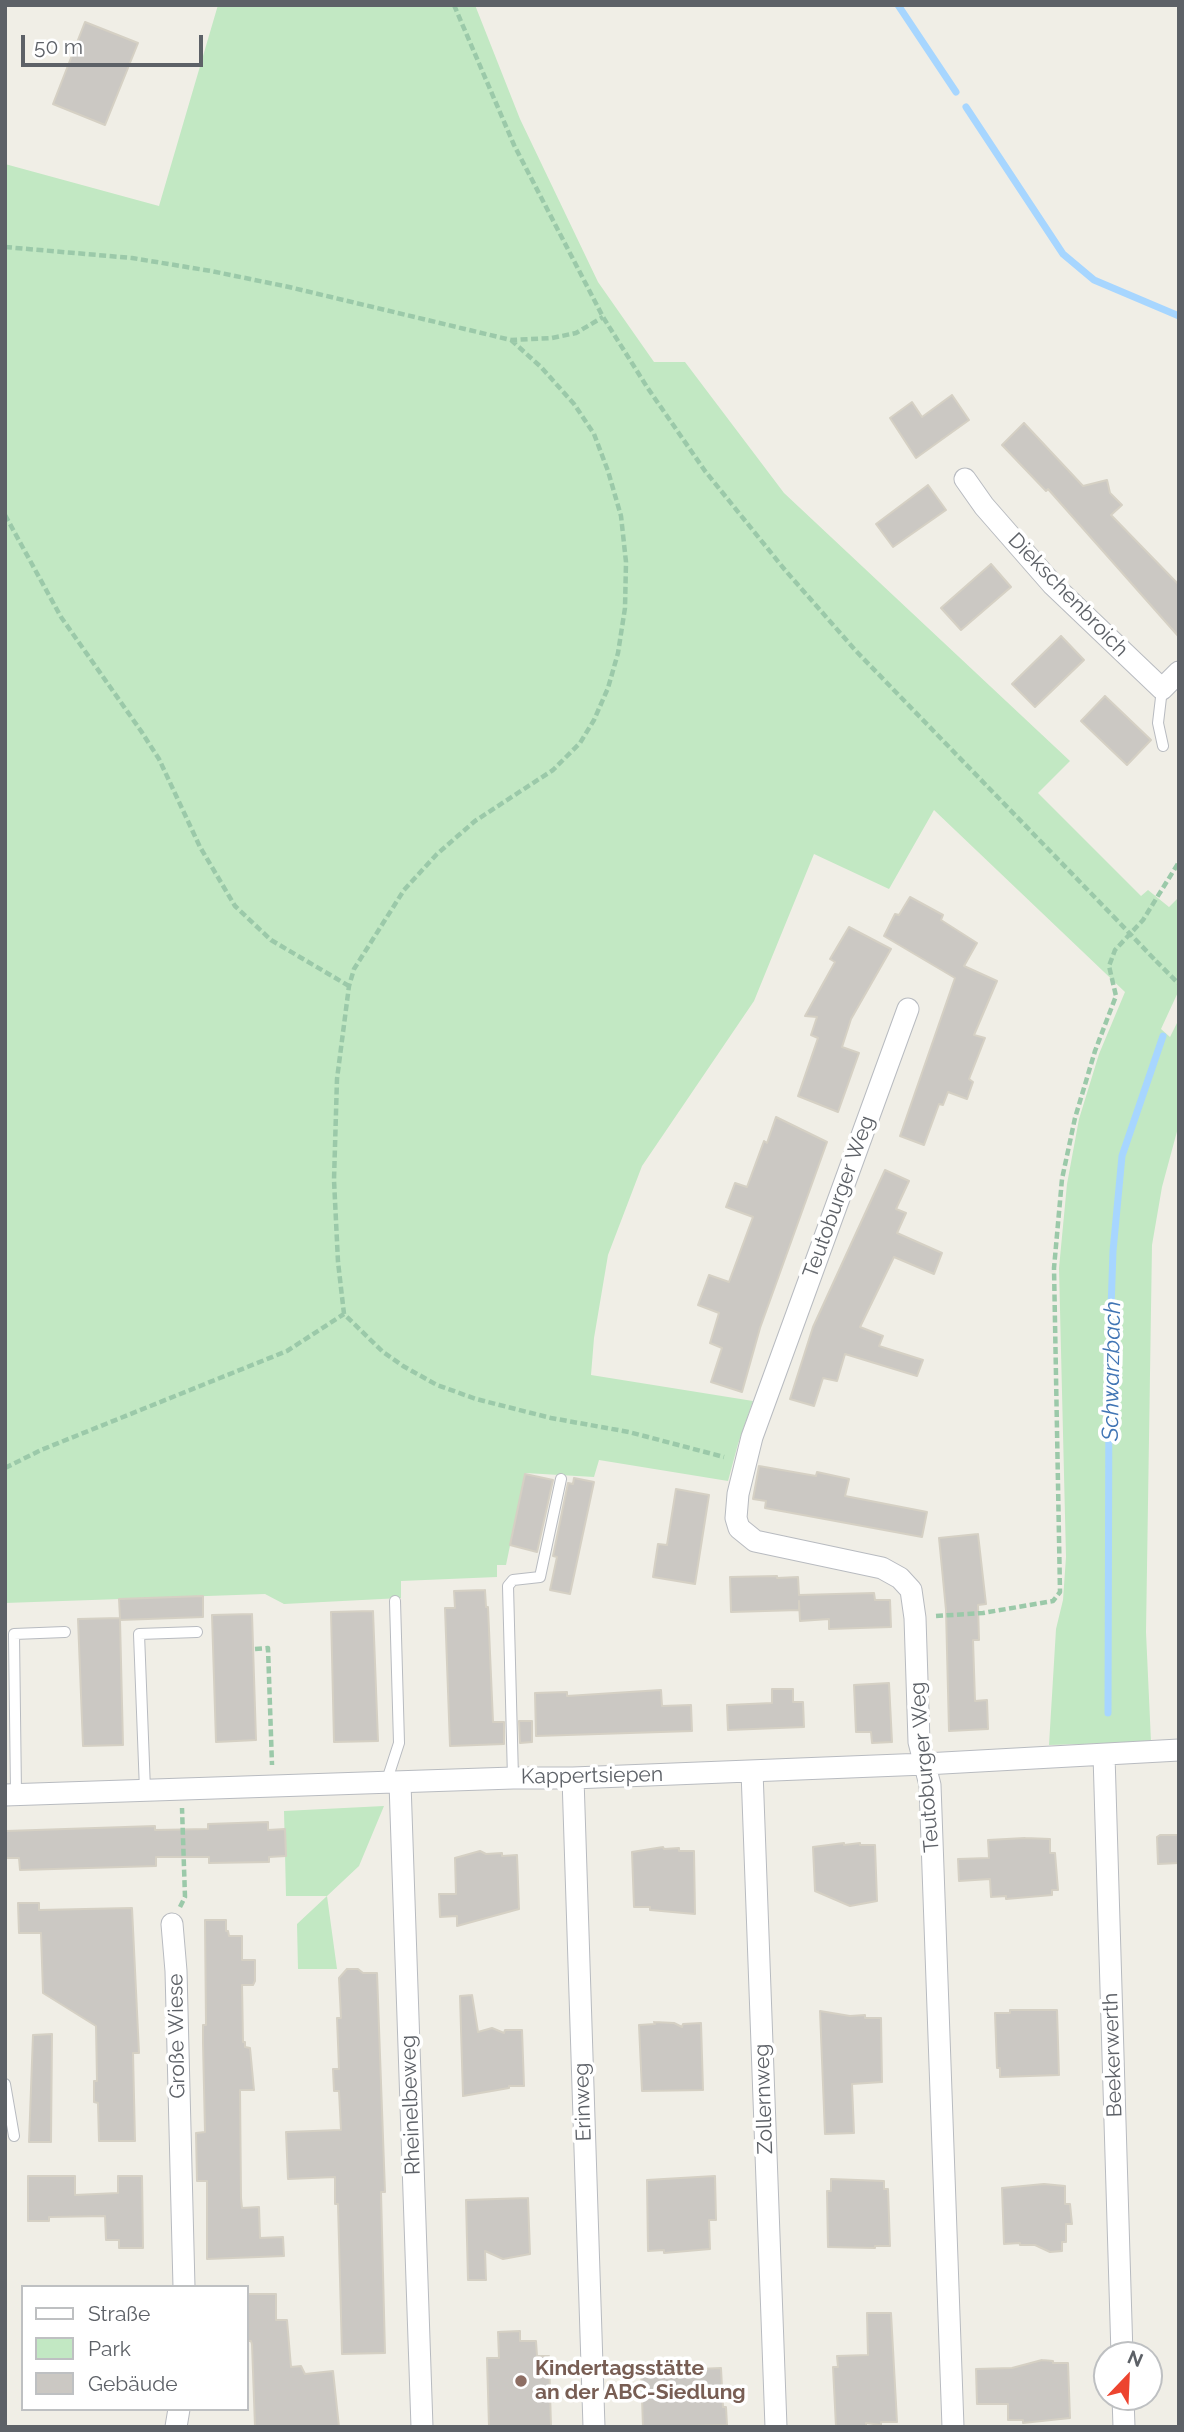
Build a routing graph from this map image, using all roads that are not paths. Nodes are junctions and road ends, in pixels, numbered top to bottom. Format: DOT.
graph roads {
  1 [pos="965,479"];
  2 [pos="1179,672"];
  3 [pos="1162,689"];
  4 [pos="1163,747"];
  5 [pos="908,1009"];
  6 [pos="561,1479"];
  7 [pos="395,1601"];
  8 [pos="65,1632"];
  9 [pos="197,1632"];
  10 [pos="1179,1751"];
  11 [pos="1104,1755"];
  12 [pos="925,1765"];
  13 [pos="751,1771"];
  14 [pos="513,1778"];
  15 [pos="573,1778"];
  16 [pos="393,1783"];
  17 [pos="145,1790"];
  18 [pos="10,1794"];
  19 [pos="172,1924"];
  20 [pos="5,2084"];
  21 [pos="14,2136"];
  22 [pos="184,2285"];
  23 [pos="1122,2341"];
  24 [pos="422,2427"];
  25 [pos="594,2427"];
  26 [pos="776,2427"];
  27 [pos="953,2427"];
  1 -- 3 [label="street, Diekschenbroich"];
  2 -- 3 [label="street"];
  3 -- 4 [label="lane"];
  5 -- 12 [label="street, Teutoburger Weg"];
  6 -- 14 [label="lane"];
  7 -- 16 [label="lane"];
  8 -- 18 [label="lane"];
  9 -- 17 [label="lane"];
  10 -- 11 [label="street, Kappertsiepen"];
  11 -- 12 [label="street, Kappertsiepen"];
  11 -- 23 [label="street, Beekerwerth"];
  12 -- 13 [label="street, Kappertsiepen"];
  12 -- 27 [label="street, Teutoburger Weg"];
  13 -- 15 [label="street, Kappertsiepen"];
  13 -- 26 [label="street, Zollernweg"];
  14 -- 15 [label="street, Kappertsiepen"];
  14 -- 16 [label="street, Kappertsiepen"];
  15 -- 25 [label="street, Erinweg"];
  16 -- 17 [label="street, Kappertsiepen"];
  16 -- 24 [label="street, Rheinelbeweg"];
  17 -- 18 [label="street, Kappertsiepen"];
  19 -- 22 [label="street, Große Wiese"];
  20 -- 21 [label="lane"];
}
